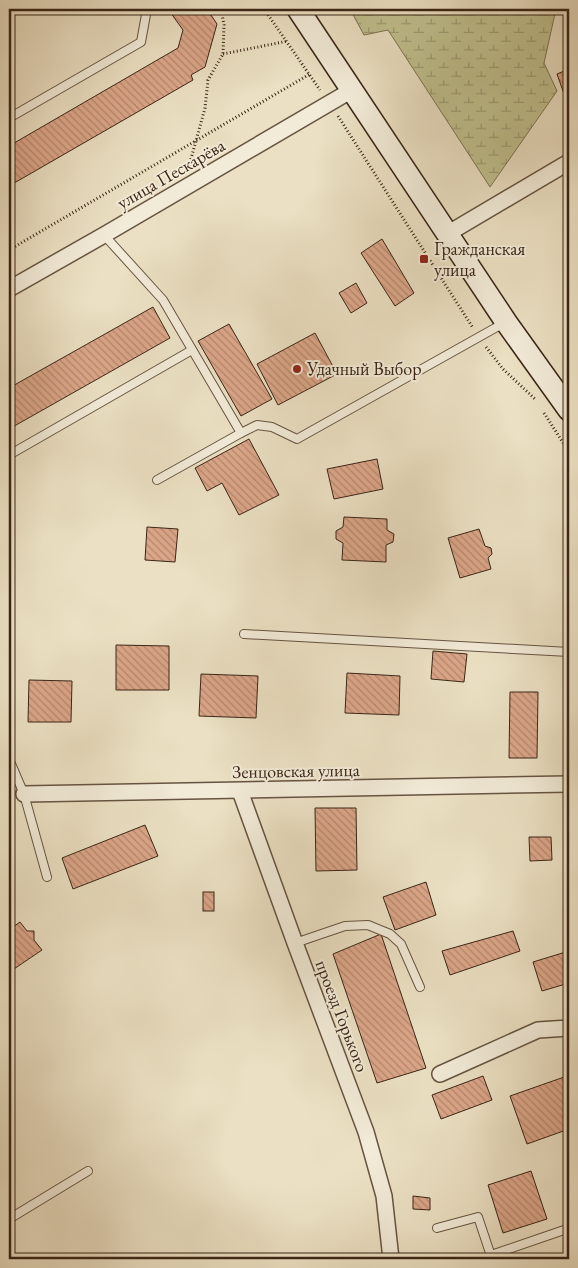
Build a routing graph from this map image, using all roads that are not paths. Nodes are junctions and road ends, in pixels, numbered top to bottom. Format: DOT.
graph roads {
  1 [pos="147,9"];
  2 [pos="298,9"];
  3 [pos="352,90"];
  4 [pos="9,118"];
  5 [pos="569,162"];
  6 [pos="447,234"];
  7 [pos="104,235"];
  8 [pos="9,289"];
  9 [pos="506,322"];
  10 [pos="192,350"];
  11 [pos="569,410"];
  12 [pos="241,433"];
  13 [pos="9,455"];
  14 [pos="157,480"];
  15 [pos="244,634"];
  16 [pos="569,652"];
  17 [pos="9,759"];
  18 [pos="569,784"];
  19 [pos="240,790"];
  20 [pos="24,794"];
  21 [pos="46,877"];
  22 [pos="295,943"];
  23 [pos="420,987"];
  24 [pos="569,1028"];
  25 [pos="440,1074"];
  26 [pos="88,1171"];
  27 [pos="9,1219"];
  28 [pos="438,1228"];
  29 [pos="567,1229"];
  30 [pos="492,1257"];
  31 [pos="391,1259"];
  1 -- 4 [label="lane"];
  2 -- 3 [label="main road"];
  3 -- 6 [label="main road"];
  3 -- 7 [label="street, улица Пескарёва"];
  5 -- 6 [label="street"];
  6 -- 9 [label="main road"];
  7 -- 8 [label="street, улица Пескарёва"];
  7 -- 10 [label="lane"];
  9 -- 11 [label="main road"];
  9 -- 12 [label="lane"];
  10 -- 12 [label="lane"];
  10 -- 13 [label="lane"];
  12 -- 14 [label="lane"];
  15 -- 16 [label="lane"];
  17 -- 20 [label="lane"];
  18 -- 19 [label="street, Зенцовская улица"];
  19 -- 20 [label="street, Зенцовская улица"];
  19 -- 22 [label="street, проезд Горького"];
  20 -- 21 [label="lane"];
  22 -- 23 [label="lane"];
  22 -- 31 [label="street, проезд Горького"];
  24 -- 25 [label="street"];
  26 -- 27 [label="lane"];
  28 -- 30 [label="lane"];
  29 -- 30 [label="lane"];
}
